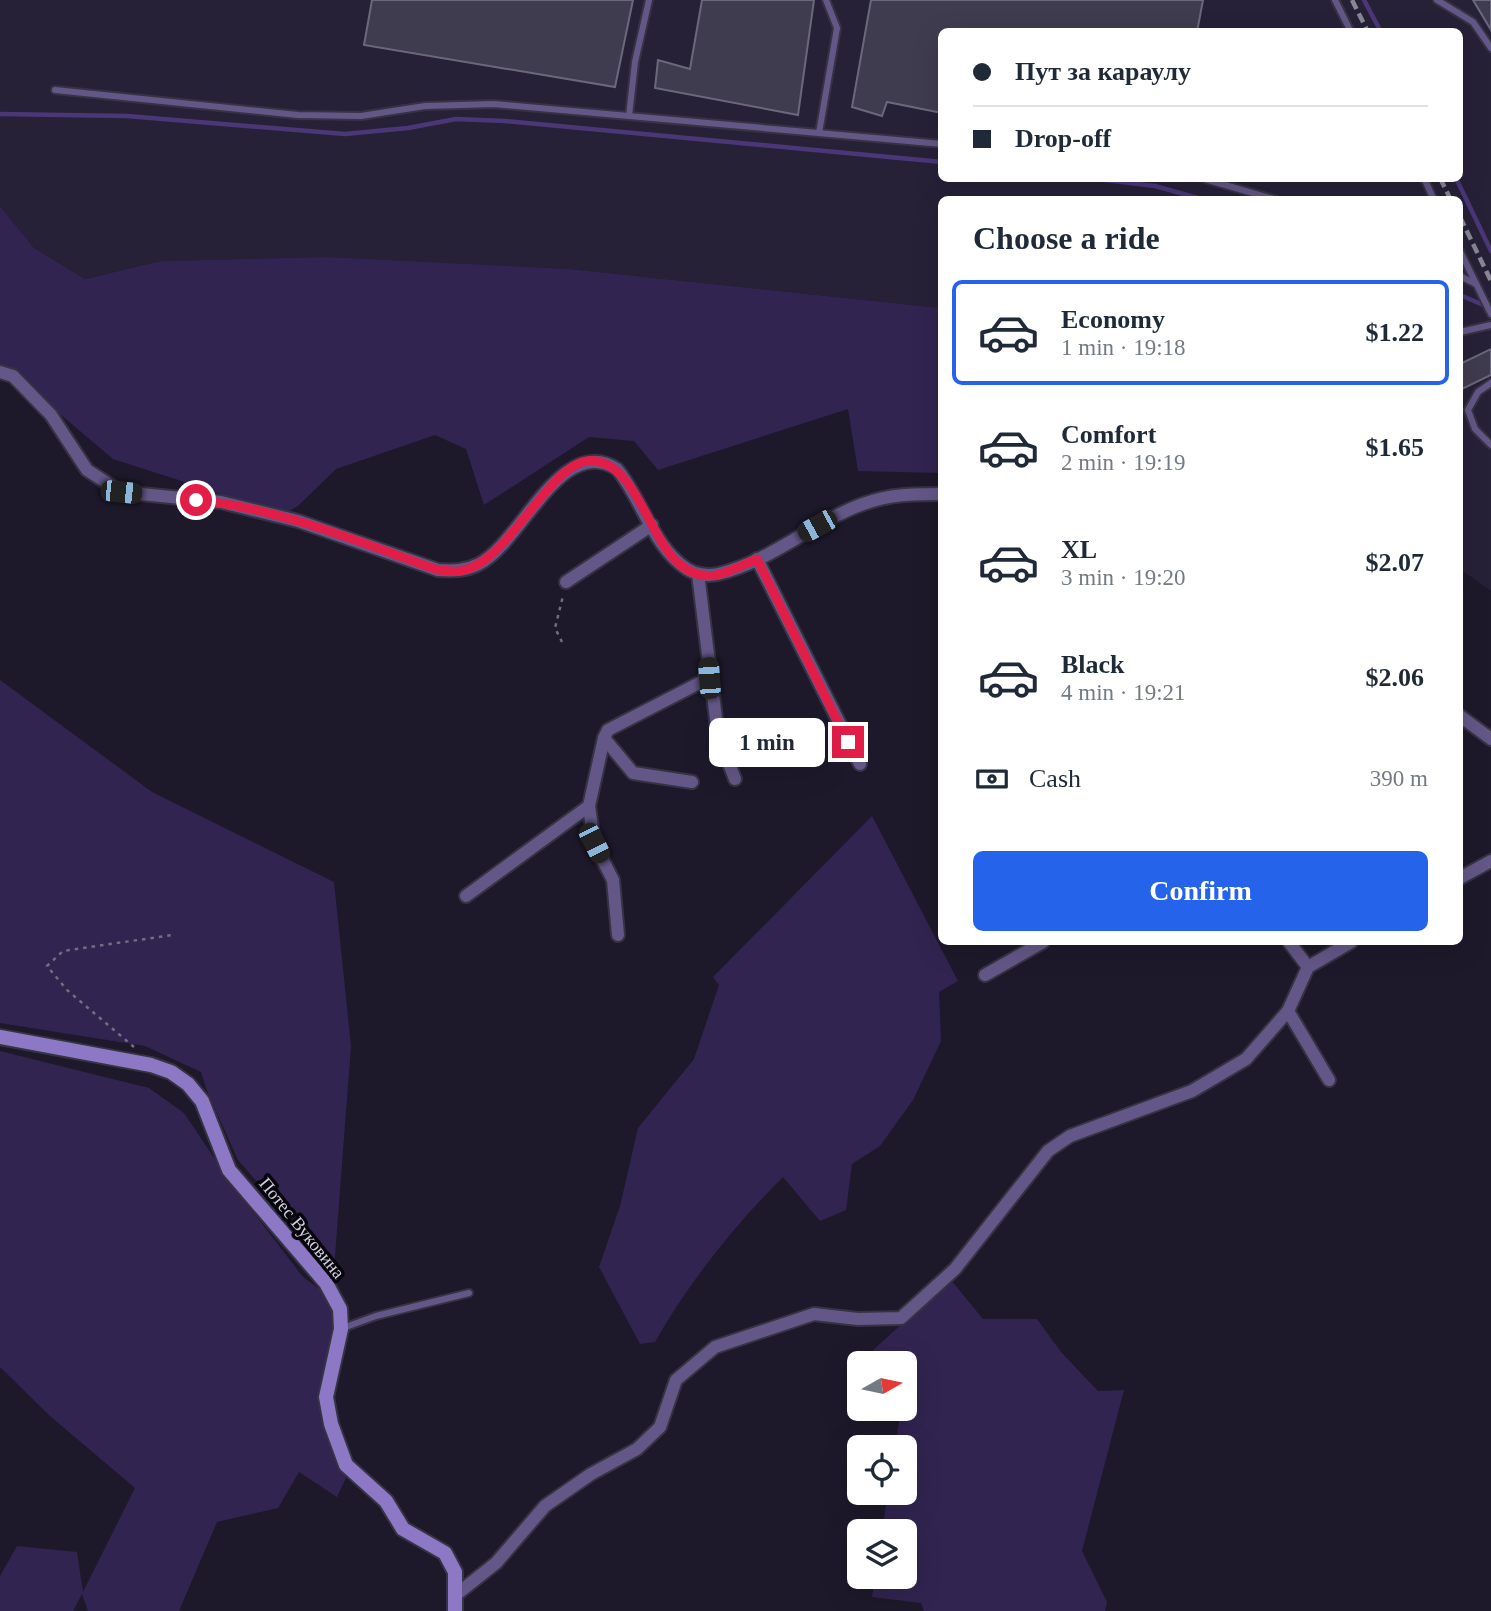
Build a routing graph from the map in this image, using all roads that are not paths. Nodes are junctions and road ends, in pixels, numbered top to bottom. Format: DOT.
graph roads {
  1 [pos="649,0"];
  2 [pos="826,0"];
  3 [pos="1335,0"];
  4 [pos="1437,0"];
  5 [pos="1349,28"];
  6 [pos="1491,48"];
  7 [pos="55,90"];
  8 [pos="629,116"];
  9 [pos="819,133"];
  10 [pos="938,144"];
  11 [pos="1215,182"];
  12 [pos="1263,196"];
  13 [pos="1463,257"];
  14 [pos="1463,278"];
  15 [pos="1476,284"];
  16 [pos="1491,314"];
  17 [pos="1491,325"];
  18 [pos="1463,331"];
  19 [pos="0,372"];
  20 [pos="1491,383"];
  21 [pos="1491,445"];
  22 [pos="938,494"];
  23 [pos="652,525"];
  24 [pos="757,559"];
  25 [pos="698,574"];
  26 [pos="566,582"];
  27 [pos="709,678"];
  28 [pos="1463,718"];
  29 [pos="604,738"];
  30 [pos="1491,738"];
  31 [pos="860,765"];
  32 [pos="735,779"];
  33 [pos="692,782"];
  34 [pos="589,806"];
  35 [pos="1491,861"];
  36 [pos="1463,876"];
  37 [pos="466,896"];
  38 [pos="618,935"];
  39 [pos="1038,945"];
  40 [pos="1291,945"];
  41 [pos="1346,945"];
  42 [pos="1308,967"];
  43 [pos="985,975"];
  44 [pos="1288,1011"];
  45 [pos="0,1037"];
  46 [pos="1329,1080"];
  47 [pos="468,1293"];
  48 [pos="341,1329"];
  49 [pos="457,1594"];
  50 [pos="455,1611"];
  1 -- 8 [label="lane"];
  2 -- 9 [label="lane"];
  3 -- 5 [label="lane"];
  4 -- 6 [label="lane"];
  7 -- 8 [label="lane"];
  8 -- 9 [label="lane"];
  9 -- 10 [label="lane"];
  11 -- 12 [label="lane"];
  13 -- 15 [label="lane"];
  14 -- 15 [label="lane"];
  15 -- 16 [label="lane"];
  17 -- 18 [label="lane"];
  19 -- 23 [label="street"];
  20 -- 21 [label="lane"];
  22 -- 24 [label="street"];
  23 -- 25 [label="street"];
  23 -- 26 [label="street"];
  24 -- 25 [label="street"];
  24 -- 31 [label="street"];
  25 -- 27 [label="street"];
  27 -- 29 [label="street"];
  27 -- 32 [label="street"];
  28 -- 30 [label="street"];
  29 -- 33 [label="street"];
  29 -- 34 [label="street"];
  34 -- 37 [label="street"];
  34 -- 38 [label="street"];
  35 -- 36 [label="street"];
  39 -- 43 [label="street"];
  40 -- 42 [label="street"];
  41 -- 42 [label="street"];
  42 -- 44 [label="street"];
  44 -- 46 [label="street"];
  44 -- 49 [label="street"];
  45 -- 48 [label="main road, Потес Вуковина"];
  47 -- 48 [label="lane"];
  48 -- 49 [label="main road, Потес Вуковина"];
  49 -- 50 [label="main road, Потес Вуковина"];
}
